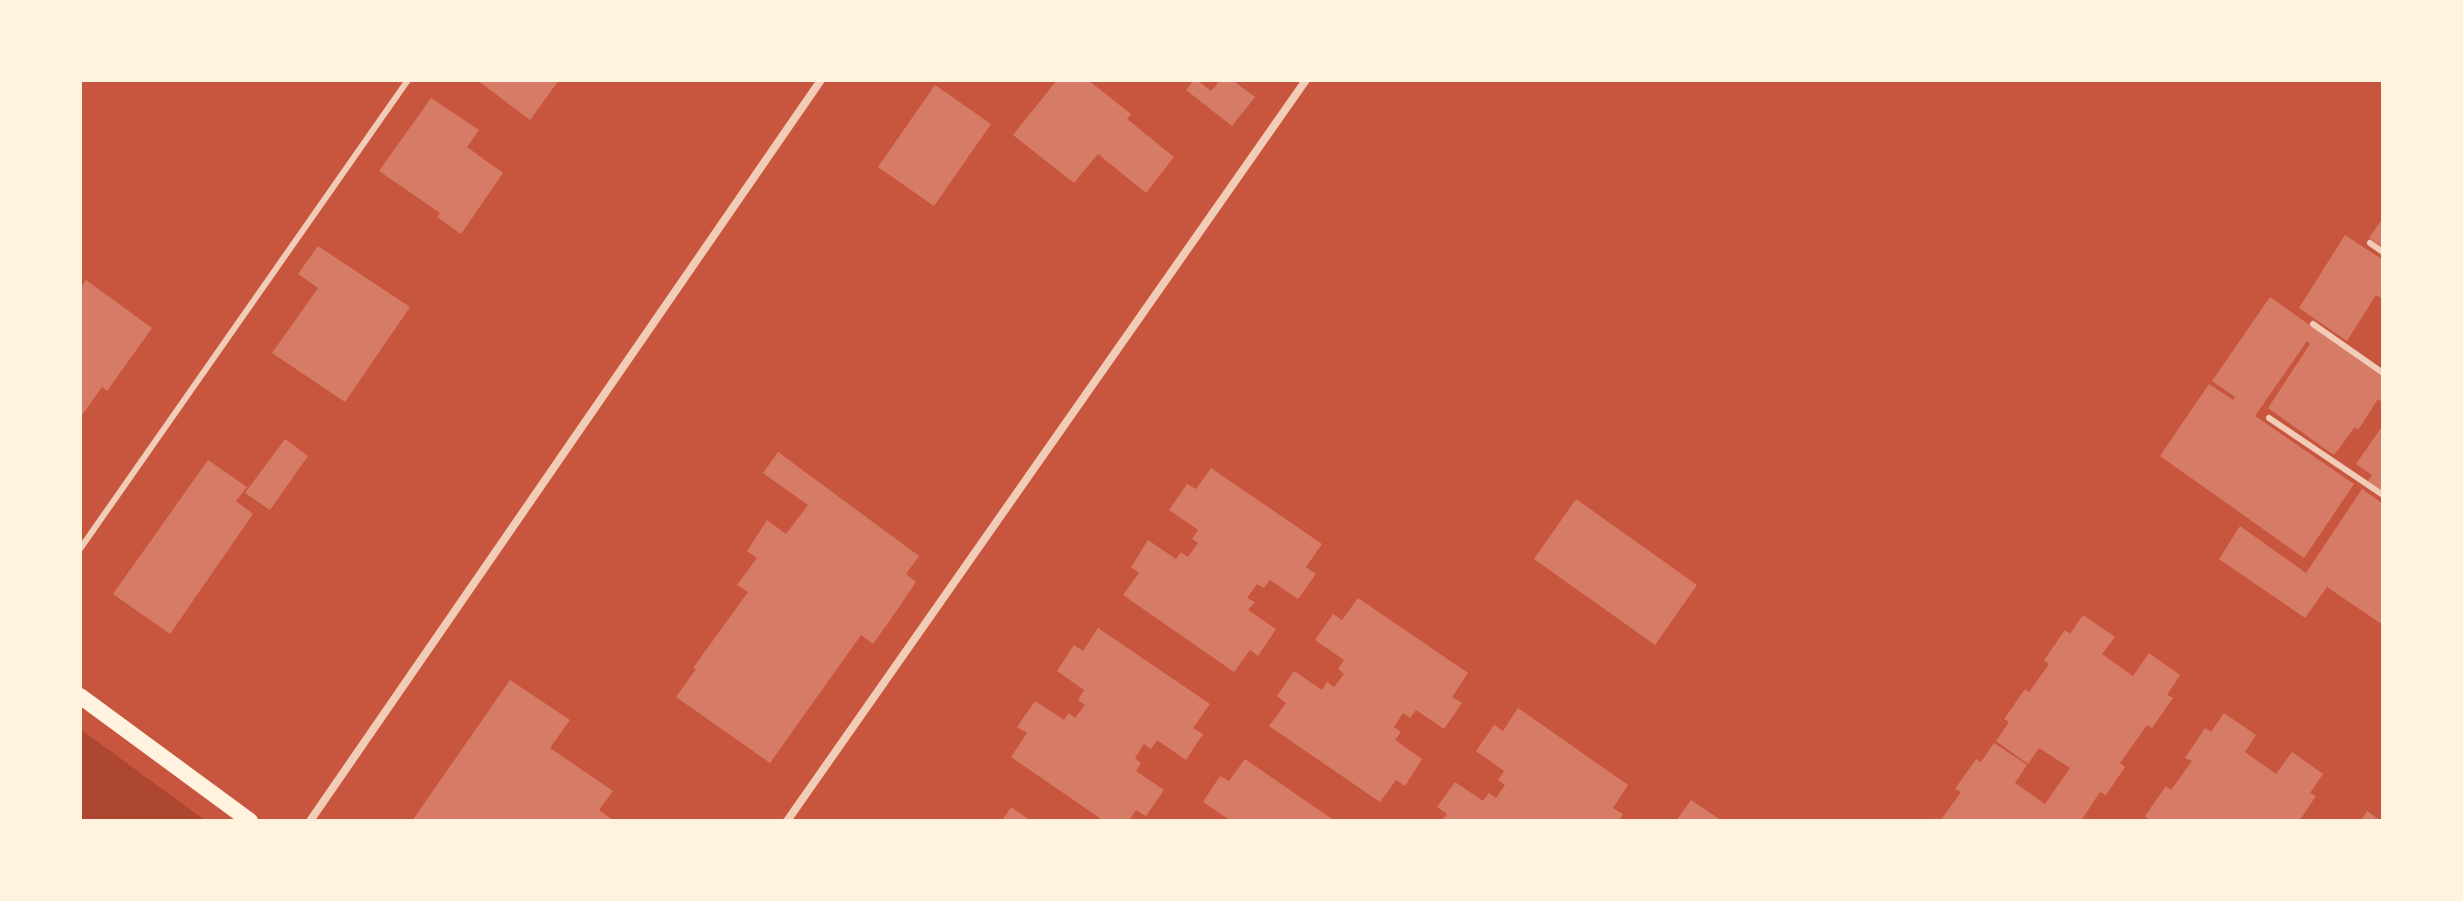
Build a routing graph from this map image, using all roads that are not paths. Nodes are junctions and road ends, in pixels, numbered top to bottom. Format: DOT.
graph roads {
  1 [pos="408,80"];
  2 [pos="821,80"];
  3 [pos="1306,80"];
  4 [pos="2370,243"];
  5 [pos="2383,252"];
  6 [pos="2313,324"];
  7 [pos="2383,373"];
  8 [pos="2269,418"];
  9 [pos="2383,495"];
  10 [pos="80,549"];
  11 [pos="80,696"];
  12 [pos="250,821"];
  13 [pos="310,821"];
  14 [pos="787,821"];
  1 -- 10 [label="lane"];
  2 -- 13 [label="street"];
  3 -- 14 [label="street"];
  4 -- 5 [label="lane"];
  6 -- 7 [label="lane"];
  8 -- 9 [label="lane"];
  11 -- 12 [label="main road"];
}
